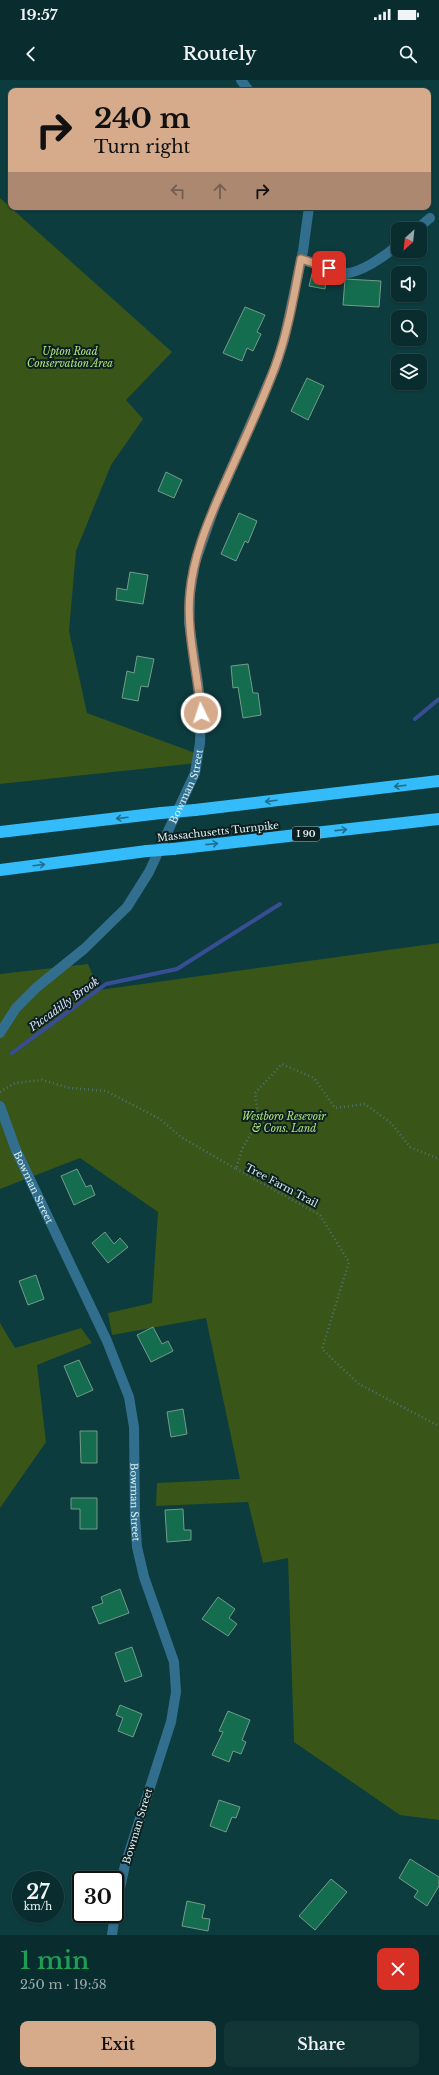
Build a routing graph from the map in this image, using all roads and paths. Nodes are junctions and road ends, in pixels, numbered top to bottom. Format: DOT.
graph roads {
  1 [pos="240,80"];
  2 [pos="247,88"];
  3 [pos="309,210"];
  4 [pos="430,218"];
  5 [pos="425,222"];
  6 [pos="391,250"];
  7 [pos="301,259"];
  8 [pos="439,781"];
  9 [pos="439,819"];
  10 [pos="0,832"];
  11 [pos="0,870"];
  12 [pos="0,1033"];
  13 [pos="0,1092"];
  14 [pos="0,1106"];
  15 [pos="439,1159"];
  16 [pos="236,1169"];
  17 [pos="439,1426"];
  18 [pos="124,1871"];
  19 [pos="114,1923"];
  20 [pos="112,1935"];
  1 -- 2 [label="street"];
  3 -- 7 [label="street, Bowman Street"];
  4 -- 5 [label="street"];
  6 -- 7 [label="street"];
  7 -- 12 [label="street, Bowman Street"];
  8 -- 10 [label="highway, one-way, bridge"];
  11 -- 9 [label="highway, Massachusetts Turnpike / I 90, one-way, bridge"];
  13 -- 16 [label="path"];
  14 -- 18 [label="street, Bowman Street"];
  15 -- 16 [label="path"];
  16 -- 17 [label="path, Tree Farm Trail"];
  19 -- 20 [label="street, Bowman Street"];
}
